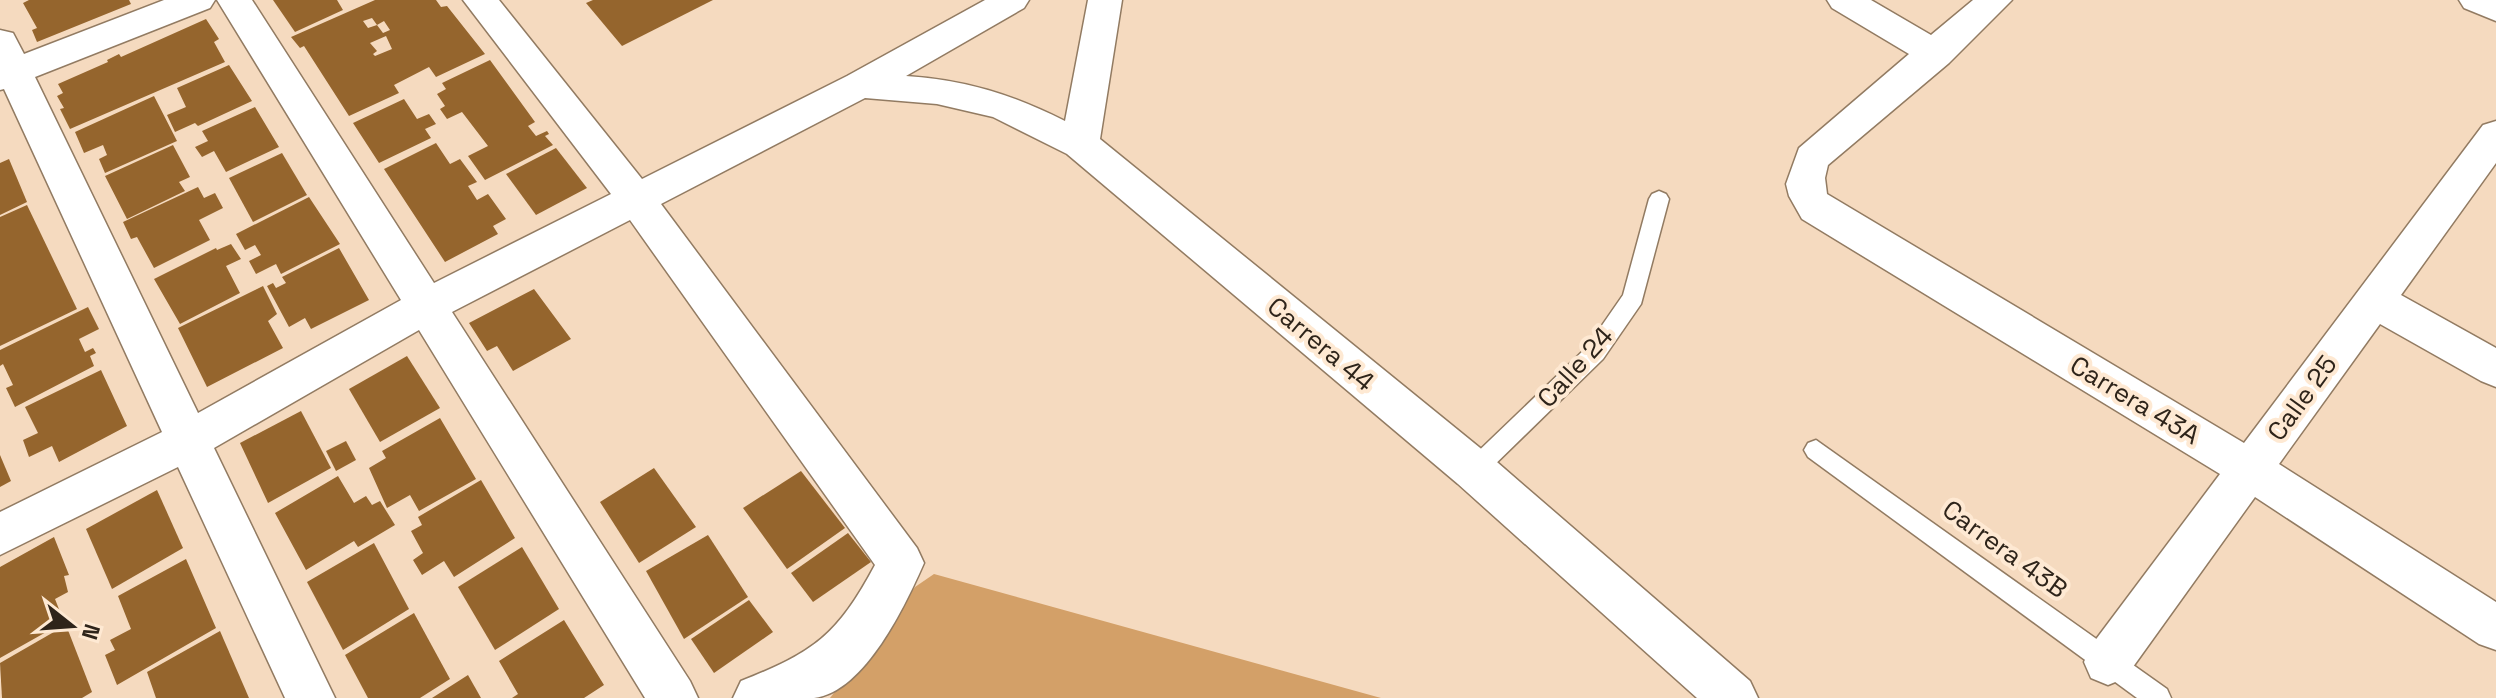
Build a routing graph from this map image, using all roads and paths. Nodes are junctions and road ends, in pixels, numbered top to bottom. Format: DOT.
graph roads {
  1 [pos="198,0"];
  2 [pos="234,0"];
  3 [pos="480,0"];
  4 [pos="1012,0"];
  5 [pos="1105,0"];
  6 [pos="1844,0"];
  7 [pos="1995,0"];
  8 [pos="2476,0"];
  9 [pos="2496,9"];
  10 [pos="1936,54"];
  11 [pos="5,64"];
  12 [pos="860,85"];
  13 [pos="1080,144"];
  14 [pos="2489,157"];
  15 [pos="635,197"];
  16 [pos="1659,199"];
  17 [pos="2374,300"];
  18 [pos="426,306"];
  19 [pos="2496,369"];
  20 [pos="187,441"];
  21 [pos="1816,450"];
  22 [pos="2249,469"];
  23 [pos="1474,470"];
  24 [pos="0,534"];
  25 [pos="2496,628"];
  26 [pos="2108,662"];
  27 [pos="802,688"];
  28 [pos="310,698"];
  29 [pos="673,698"];
  30 [pos="758,698"];
  31 [pos="1733,698"];
  32 [pos="2158,698"];
  1 -- 11 [label="street"];
  2 -- 18 [label="street"];
  3 -- 15 [label="street"];
  4 -- 12 [label="street"];
  5 -- 13 [label="street"];
  6 -- 10 [label="street"];
  7 -- 10 [label="street"];
  8 -- 9 [label="street"];
  10 -- 22 [label="street, Carrera 43A"];
  11 -- 20 [label="street"];
  12 -- 13 [label="street, Carrera 44"];
  12 -- 15 [label="street"];
  13 -- 23 [label="street, Carrera 44"];
  14 -- 17 [label="street, Calle 25"];
  15 -- 18 [label="street"];
  15 -- 27 [label="street"];
  16 -- 23 [label="lane, Calle 24"];
  17 -- 19 [label="street"];
  17 -- 22 [label="street, Calle 25"];
  18 -- 20 [label="street"];
  18 -- 29 [label="street"];
  20 -- 24 [label="street"];
  20 -- 28 [label="street"];
  21 -- 26 [label="lane, Carrera 43B"];
  22 -- 25 [label="street, Carrera 43A"];
  22 -- 26 [label="street, Calle 25"];
  23 -- 31 [label="street, Carrera 44"];
  26 -- 32 [label="lane, Carrera 43B"];
  27 -- 30 [label="street"];
}
